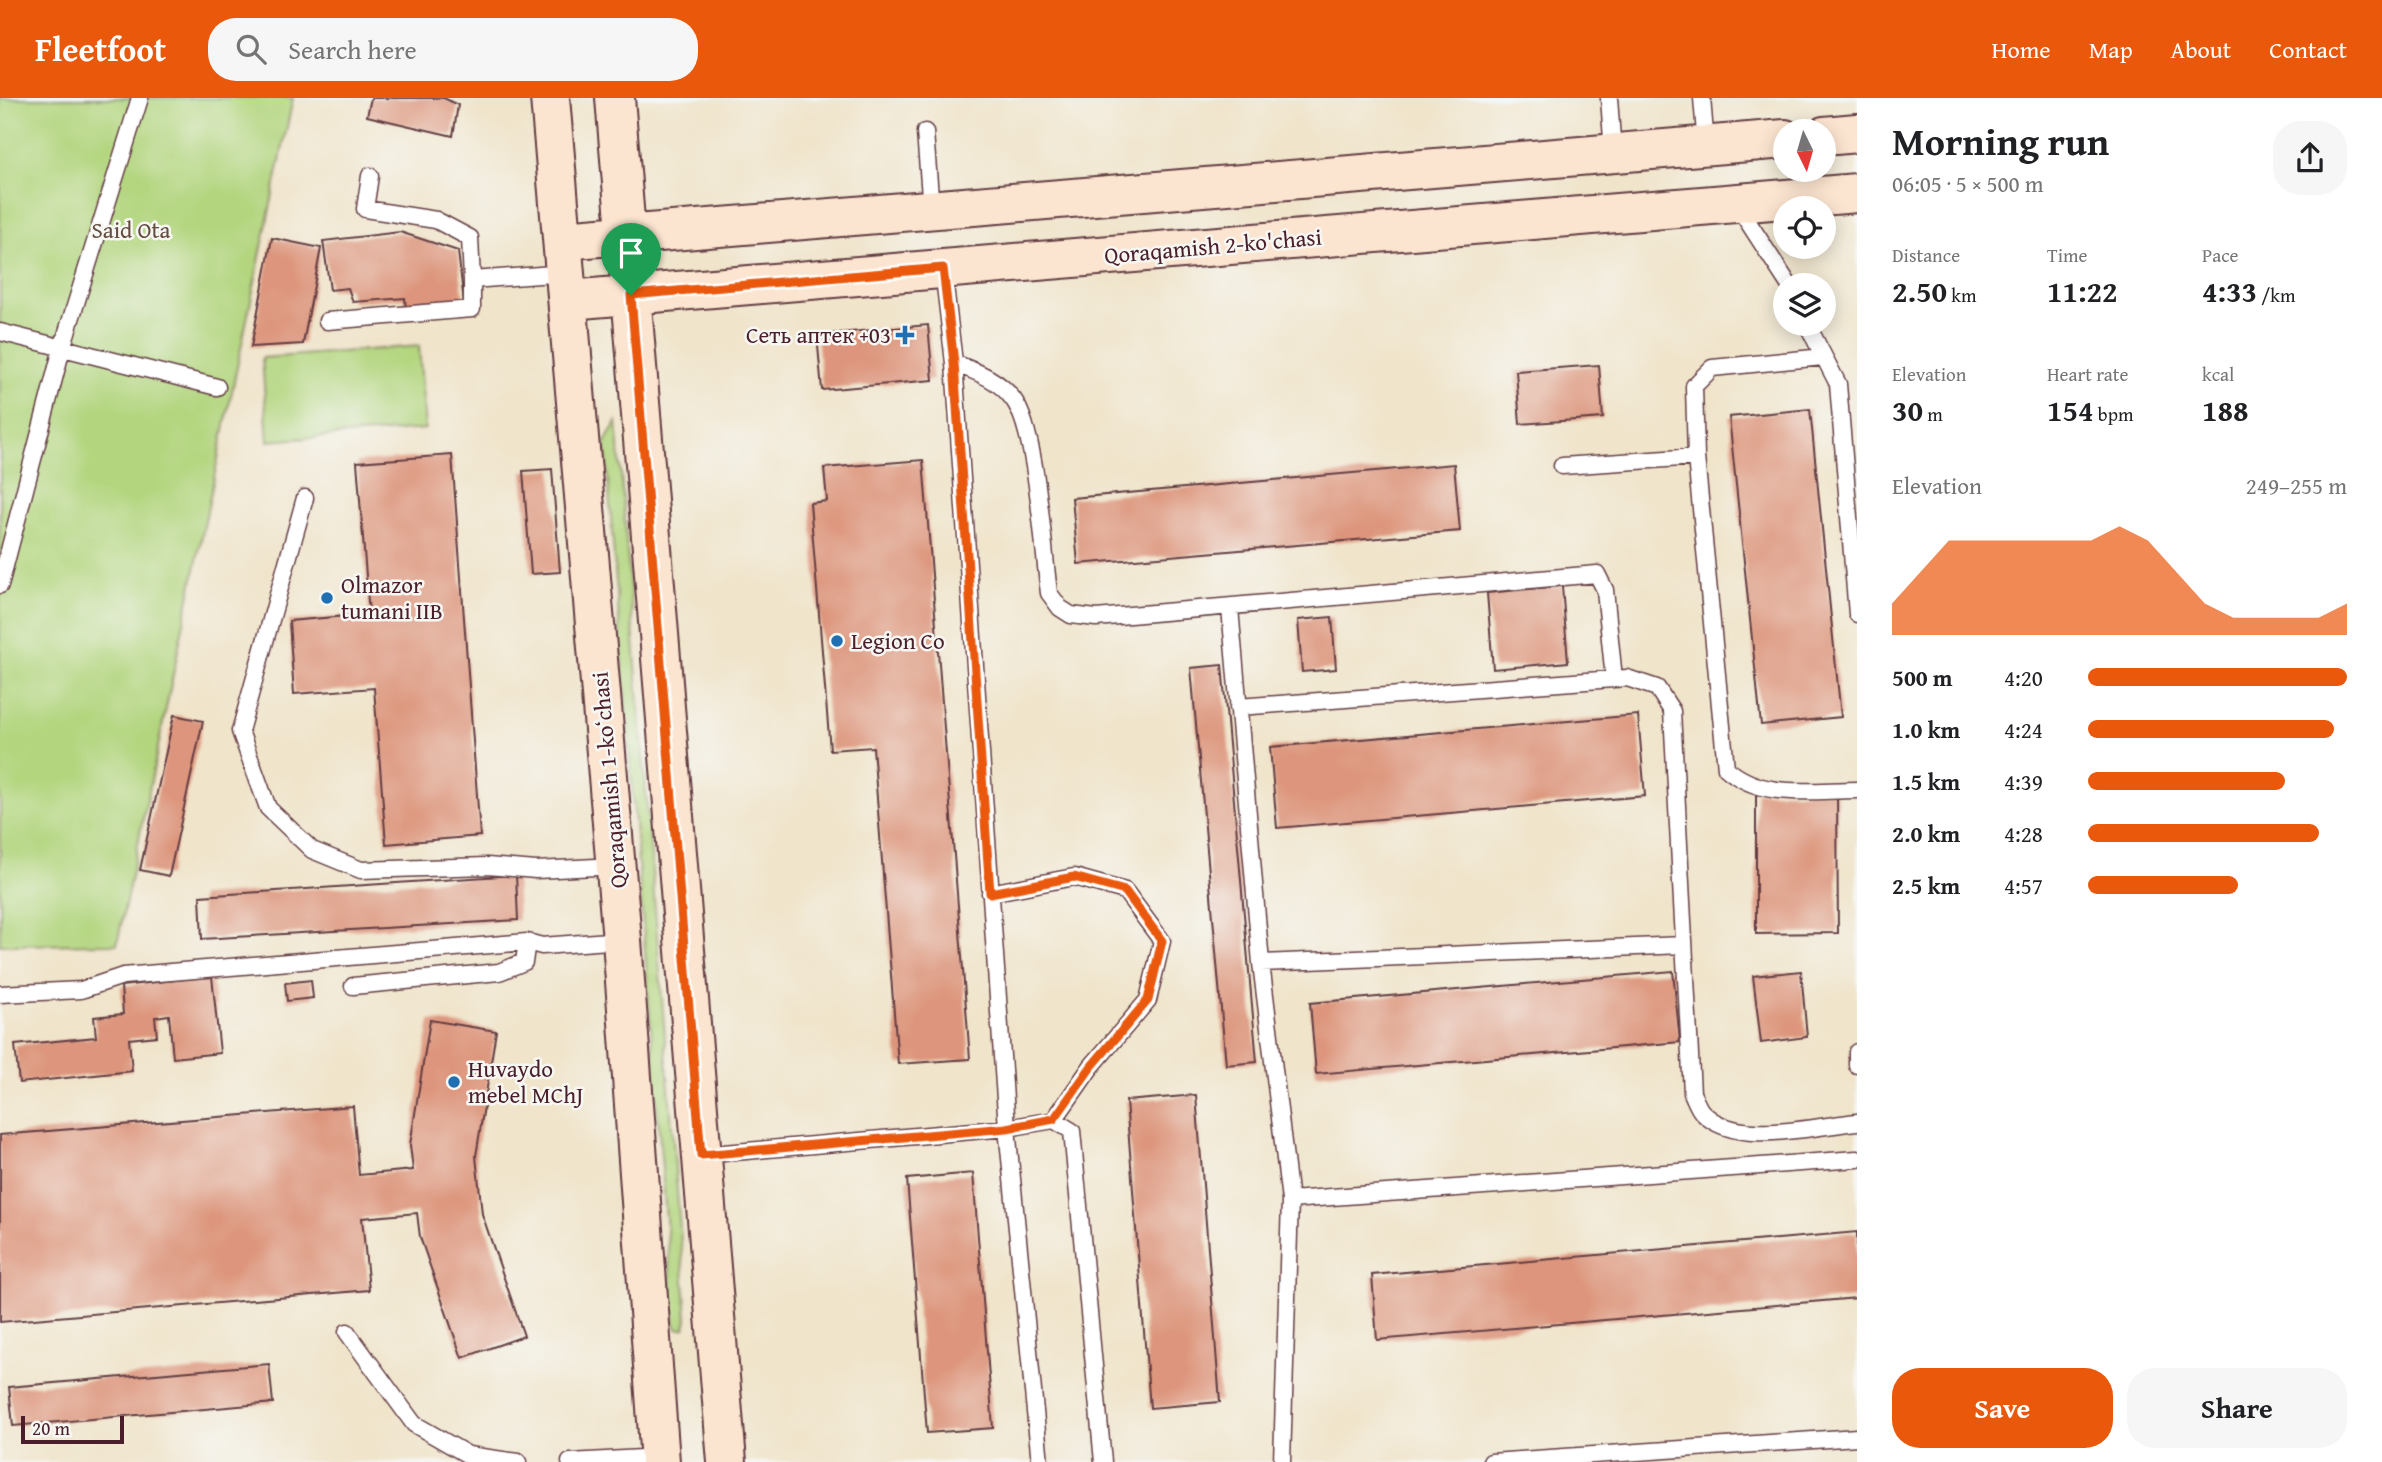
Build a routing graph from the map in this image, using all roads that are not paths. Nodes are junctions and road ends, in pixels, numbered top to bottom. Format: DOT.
graph roads {
  1 [pos="140,98"];
  2 [pos="550,98"];
  3 [pos="1609,98"];
  4 [pos="1703,98"];
  5 [pos="620,107"];
  6 [pos="925,132"];
  7 [pos="1857,133"];
  8 [pos="1836,135"];
  9 [pos="1773,140"];
  10 [pos="1706,146"];
  11 [pos="1613,153"];
  12 [pos="370,176"];
  13 [pos="1857,194"];
  14 [pos="1723,203"];
  15 [pos="931,209"];
  16 [pos="627,235"];
  17 [pos="943,268"];
  18 [pos="566,271"];
  19 [pos="1779,273"];
  20 [pos="472,280"];
  21 [pos="631,295"];
  22 [pos="327,321"];
  23 [pos="0,332"];
  24 [pos="1813,336"];
  25 [pos="62,348"];
  26 [pos="1823,357"];
  27 [pos="954,363"];
  28 [pos="217,387"];
  29 [pos="1696,457"];
  30 [pos="1562,466"];
  31 [pos="305,498"];
  32 [pos="0,585"];
  33 [pos="1230,608"];
  34 [pos="1857,614"];
  35 [pos="1614,679"];
  36 [pos="1238,707"];
  37 [pos="1857,790"];
  38 [pos="616,866"];
  39 [pos="990,893"];
  40 [pos="622,940"];
  41 [pos="527,943"];
  42 [pos="1683,944"];
  43 [pos="1261,963"];
  44 [pos="353,986"];
  45 [pos="0,994"];
  46 [pos="1857,1052"];
  47 [pos="1857,1065"];
  48 [pos="1054,1119"];
  49 [pos="1857,1122"];
  50 [pos="1007,1128"];
  51 [pos="701,1155"];
  52 [pos="1857,1159"];
  53 [pos="1290,1200"];
  54 [pos="347,1332"];
  55 [pos="1857,1437"];
  56 [pos="660,1459"];
  57 [pos="518,1462"];
  58 [pos="570,1462"];
  59 [pos="727,1462"];
  60 [pos="1040,1462"];
  61 [pos="1102,1462"];
  62 [pos="1282,1462"];
  63 [pos="1491,1462"];
  1 -- 25 [label="lane"];
  2 -- 18 [label="main road, Qoraqamish 1-koʻchasi"];
  3 -- 11 [label="lane"];
  4 -- 10 [label="lane"];
  5 -- 16 [label="main road"];
  6 -- 15 [label="lane"];
  7 -- 8 [label="main road"];
  9 -- 10 [label="main road"];
  10 -- 11 [label="main road"];
  10 -- 14 [label="main road"];
  11 -- 15 [label="main road"];
  12 -- 20 [label="lane"];
  13 -- 14 [label="main road, Qoraqamish 2-ko'chasi"];
  14 -- 17 [label="main road, Qoraqamish 2-ko'chasi"];
  14 -- 19 [label="lane"];
  15 -- 16 [label="main road"];
  16 -- 18 [label="main road"];
  16 -- 21 [label="main road"];
  17 -- 21 [label="main road, Qoraqamish 2-ko'chasi"];
  17 -- 27 [label="lane"];
  18 -- 20 [label="lane"];
  18 -- 21 [label="main road, Qoraqamish 2-ko'chasi"];
  18 -- 38 [label="main road, Qoraqamish 1-koʻchasi"];
  20 -- 22 [label="lane"];
  21 -- 51 [label="main road"];
  23 -- 25 [label="lane"];
  24 -- 26 [label="lane"];
  25 -- 28 [label="lane"];
  25 -- 32 [label="lane"];
  26 -- 29 [label="lane"];
  26 -- 34 [label="lane"];
  27 -- 33 [label="lane"];
  27 -- 39 [label="lane"];
  29 -- 30 [label="lane"];
  29 -- 37 [label="lane"];
  31 -- 38 [label="lane"];
  33 -- 35 [label="lane"];
  33 -- 36 [label="lane"];
  35 -- 36 [label="lane"];
  35 -- 42 [label="lane"];
  36 -- 43 [label="lane"];
  38 -- 40 [label="main road, Qoraqamish 1-koʻchasi"];
  39 -- 48 [label="lane"];
  39 -- 50 [label="lane"];
  40 -- 41 [label="lane"];
  40 -- 56 [label="main road, Qoraqamish 1-koʻchasi"];
  41 -- 44 [label="lane"];
  41 -- 45 [label="lane"];
  42 -- 43 [label="lane"];
  42 -- 49 [label="lane"];
  43 -- 53 [label="lane"];
  46 -- 47 [label="lane"];
  48 -- 50 [label="lane"];
  48 -- 61 [label="lane"];
  50 -- 51 [label="lane"];
  50 -- 60 [label="lane"];
  51 -- 59 [label="main road"];
  52 -- 53 [label="lane"];
  53 -- 62 [label="lane"];
  54 -- 57 [label="lane"];
  55 -- 63 [label="lane"];
  56 -- 58 [label="lane"];
}
